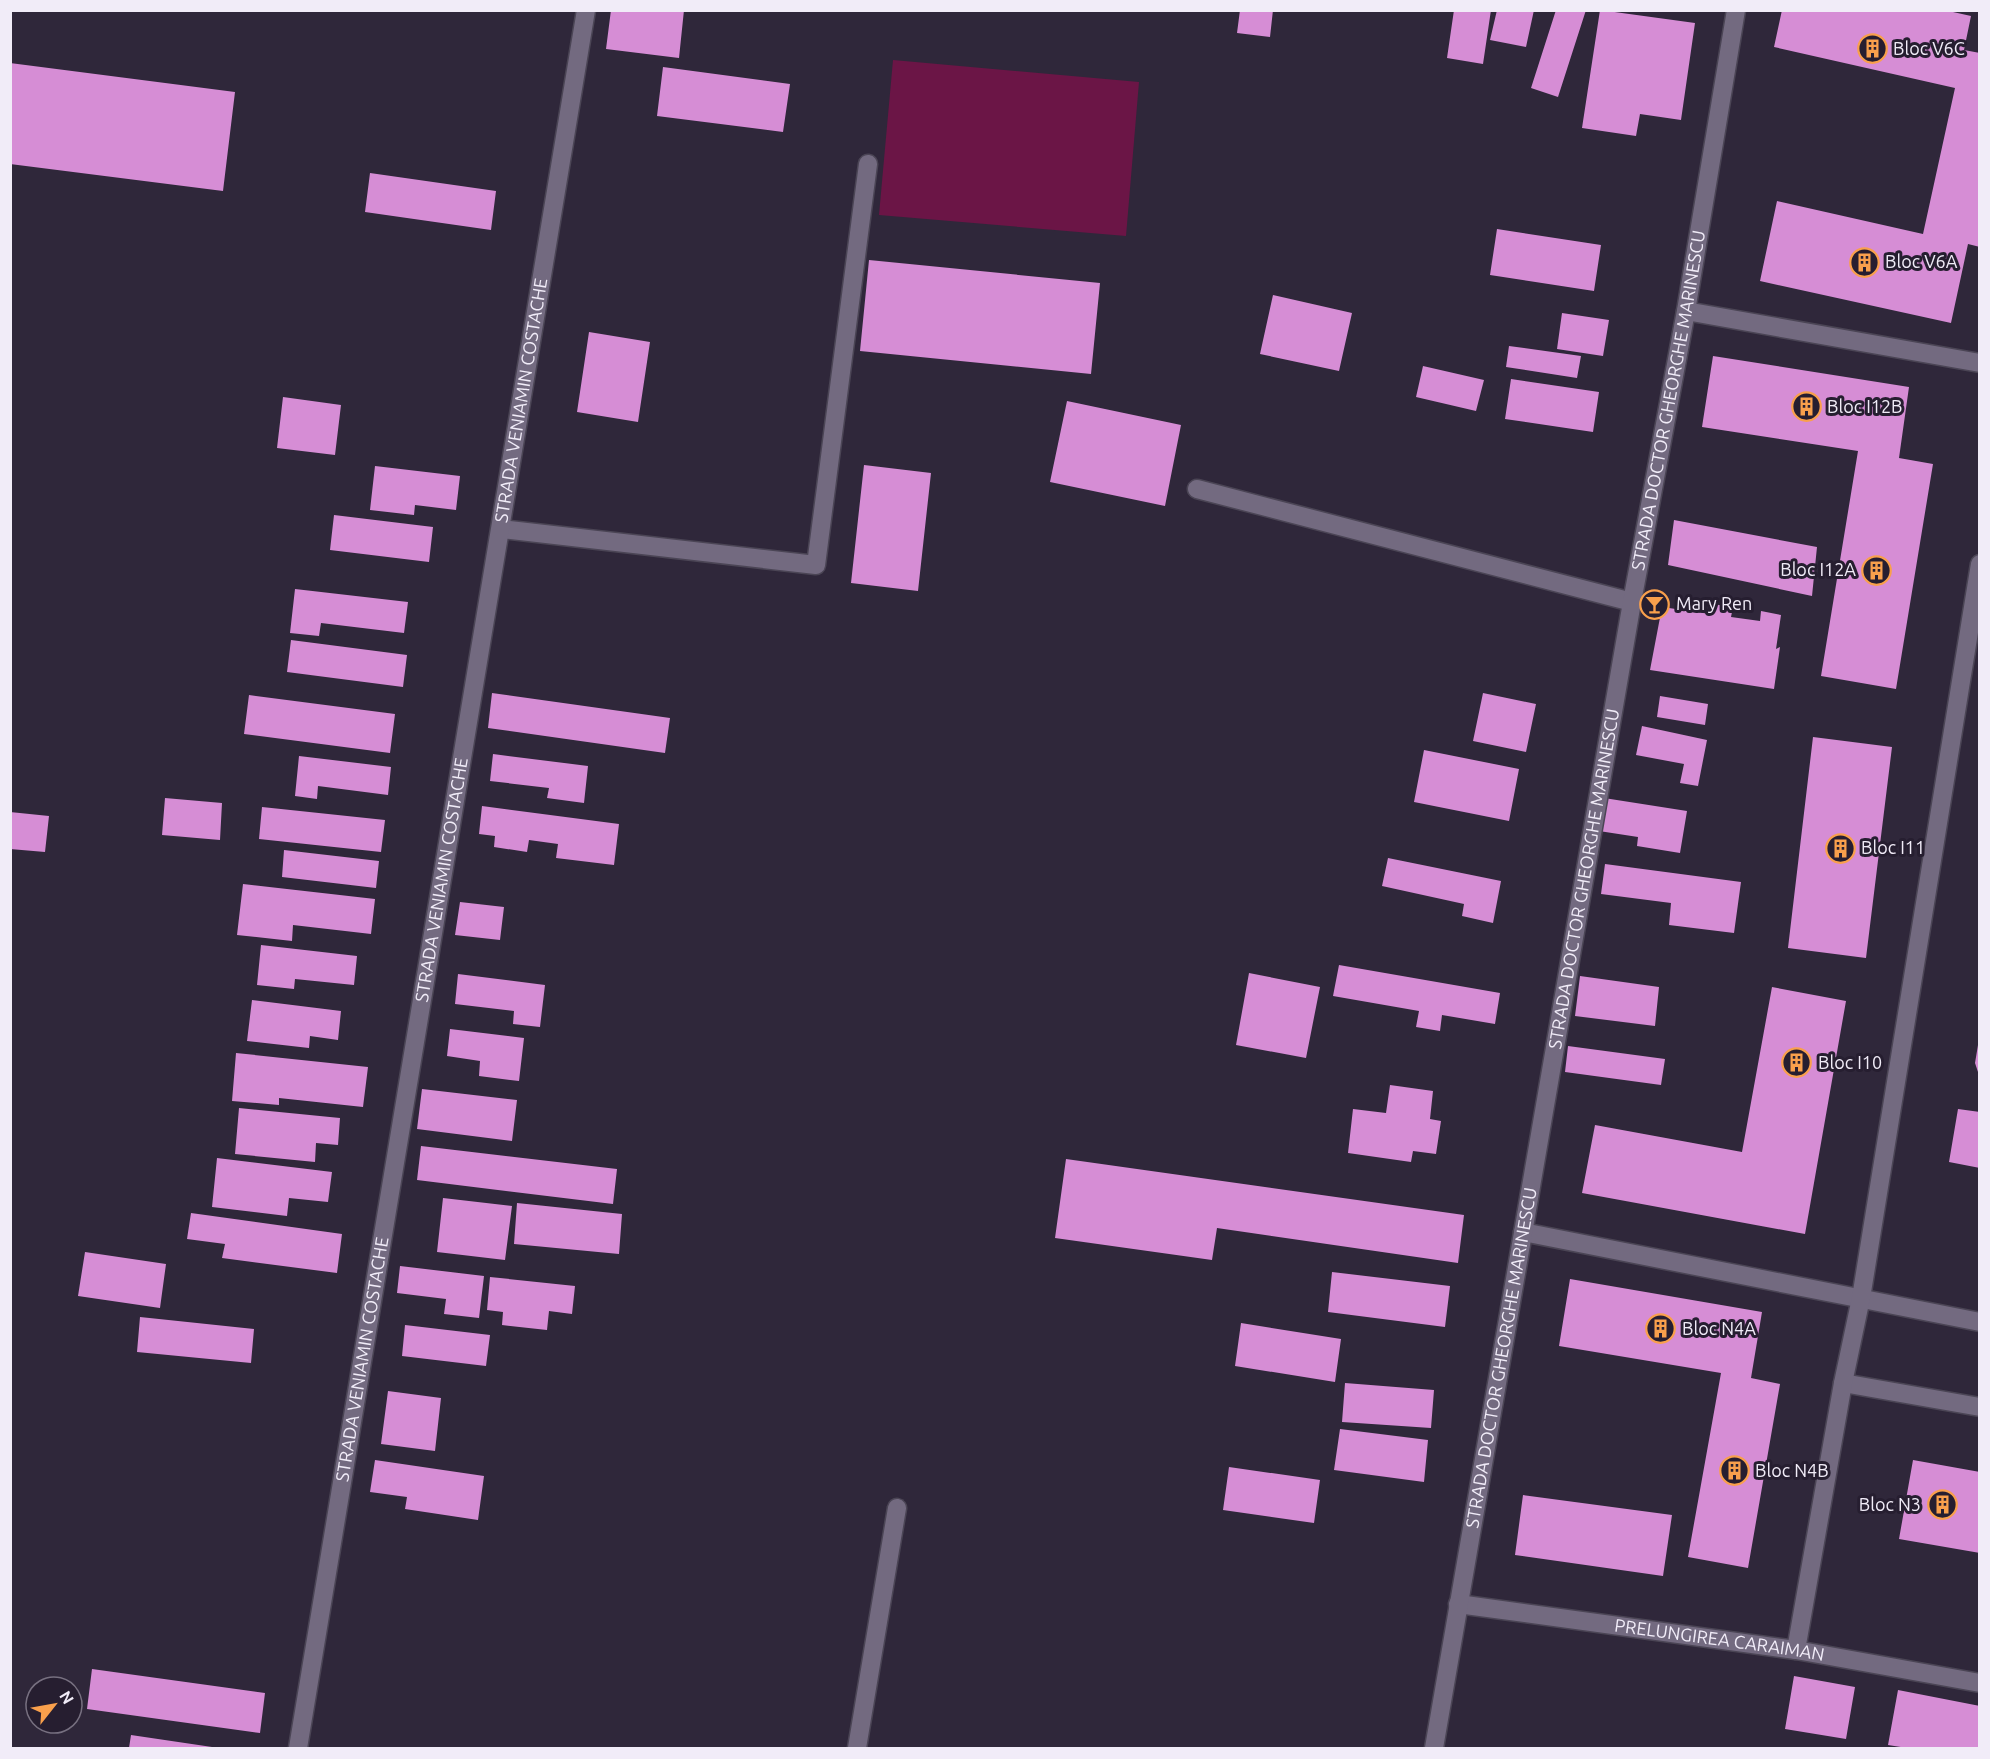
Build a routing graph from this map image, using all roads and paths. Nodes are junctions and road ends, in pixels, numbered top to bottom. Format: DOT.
graph roads {
  1 [pos="586,10"];
  2 [pos="1736,10"];
  3 [pos="868,164"];
  4 [pos="1686,311"];
  5 [pos="1980,363"];
  6 [pos="1197,489"];
  7 [pos="501,529"];
  8 [pos="1980,564"];
  9 [pos="1632,602"];
  10 [pos="1523,1232"];
  11 [pos="1862,1298"];
  12 [pos="1980,1322"];
  13 [pos="1843,1383"];
  14 [pos="1980,1407"];
  15 [pos="897,1508"];
  16 [pos="1458,1604"];
  17 [pos="1796,1650"];
  18 [pos="1980,1683"];
  19 [pos="298,1749"];
  20 [pos="857,1749"];
  21 [pos="1434,1749"];
  1 -- 7 [label="street, STRADA VENIAMIN COSTACHE"];
  2 -- 4 [label="street, STRADA DOCTOR GHEORGHE MARINESCU"];
  3 -- 7 [label="street"];
  4 -- 5 [label="street"];
  4 -- 9 [label="street, STRADA DOCTOR GHEORGHE MARINESCU"];
  6 -- 9 [label="street"];
  7 -- 19 [label="street, STRADA VENIAMIN COSTACHE"];
  8 -- 11 [label="street"];
  9 -- 10 [label="street, STRADA DOCTOR GHEORGHE MARINESCU"];
  10 -- 11 [label="street"];
  10 -- 16 [label="street, STRADA DOCTOR GHEORGHE MARINESCU"];
  11 -- 12 [label="street"];
  11 -- 13 [label="street"];
  13 -- 14 [label="street"];
  13 -- 17 [label="street"];
  15 -- 20 [label="street"];
  16 -- 17 [label="street, PRELUNGIREA CARAIMAN"];
  16 -- 21 [label="street, STRADA DOCTOR GHEORGHE MARINESCU"];
  17 -- 18 [label="street, PRELUNGIREA CARAIMAN"];
}
